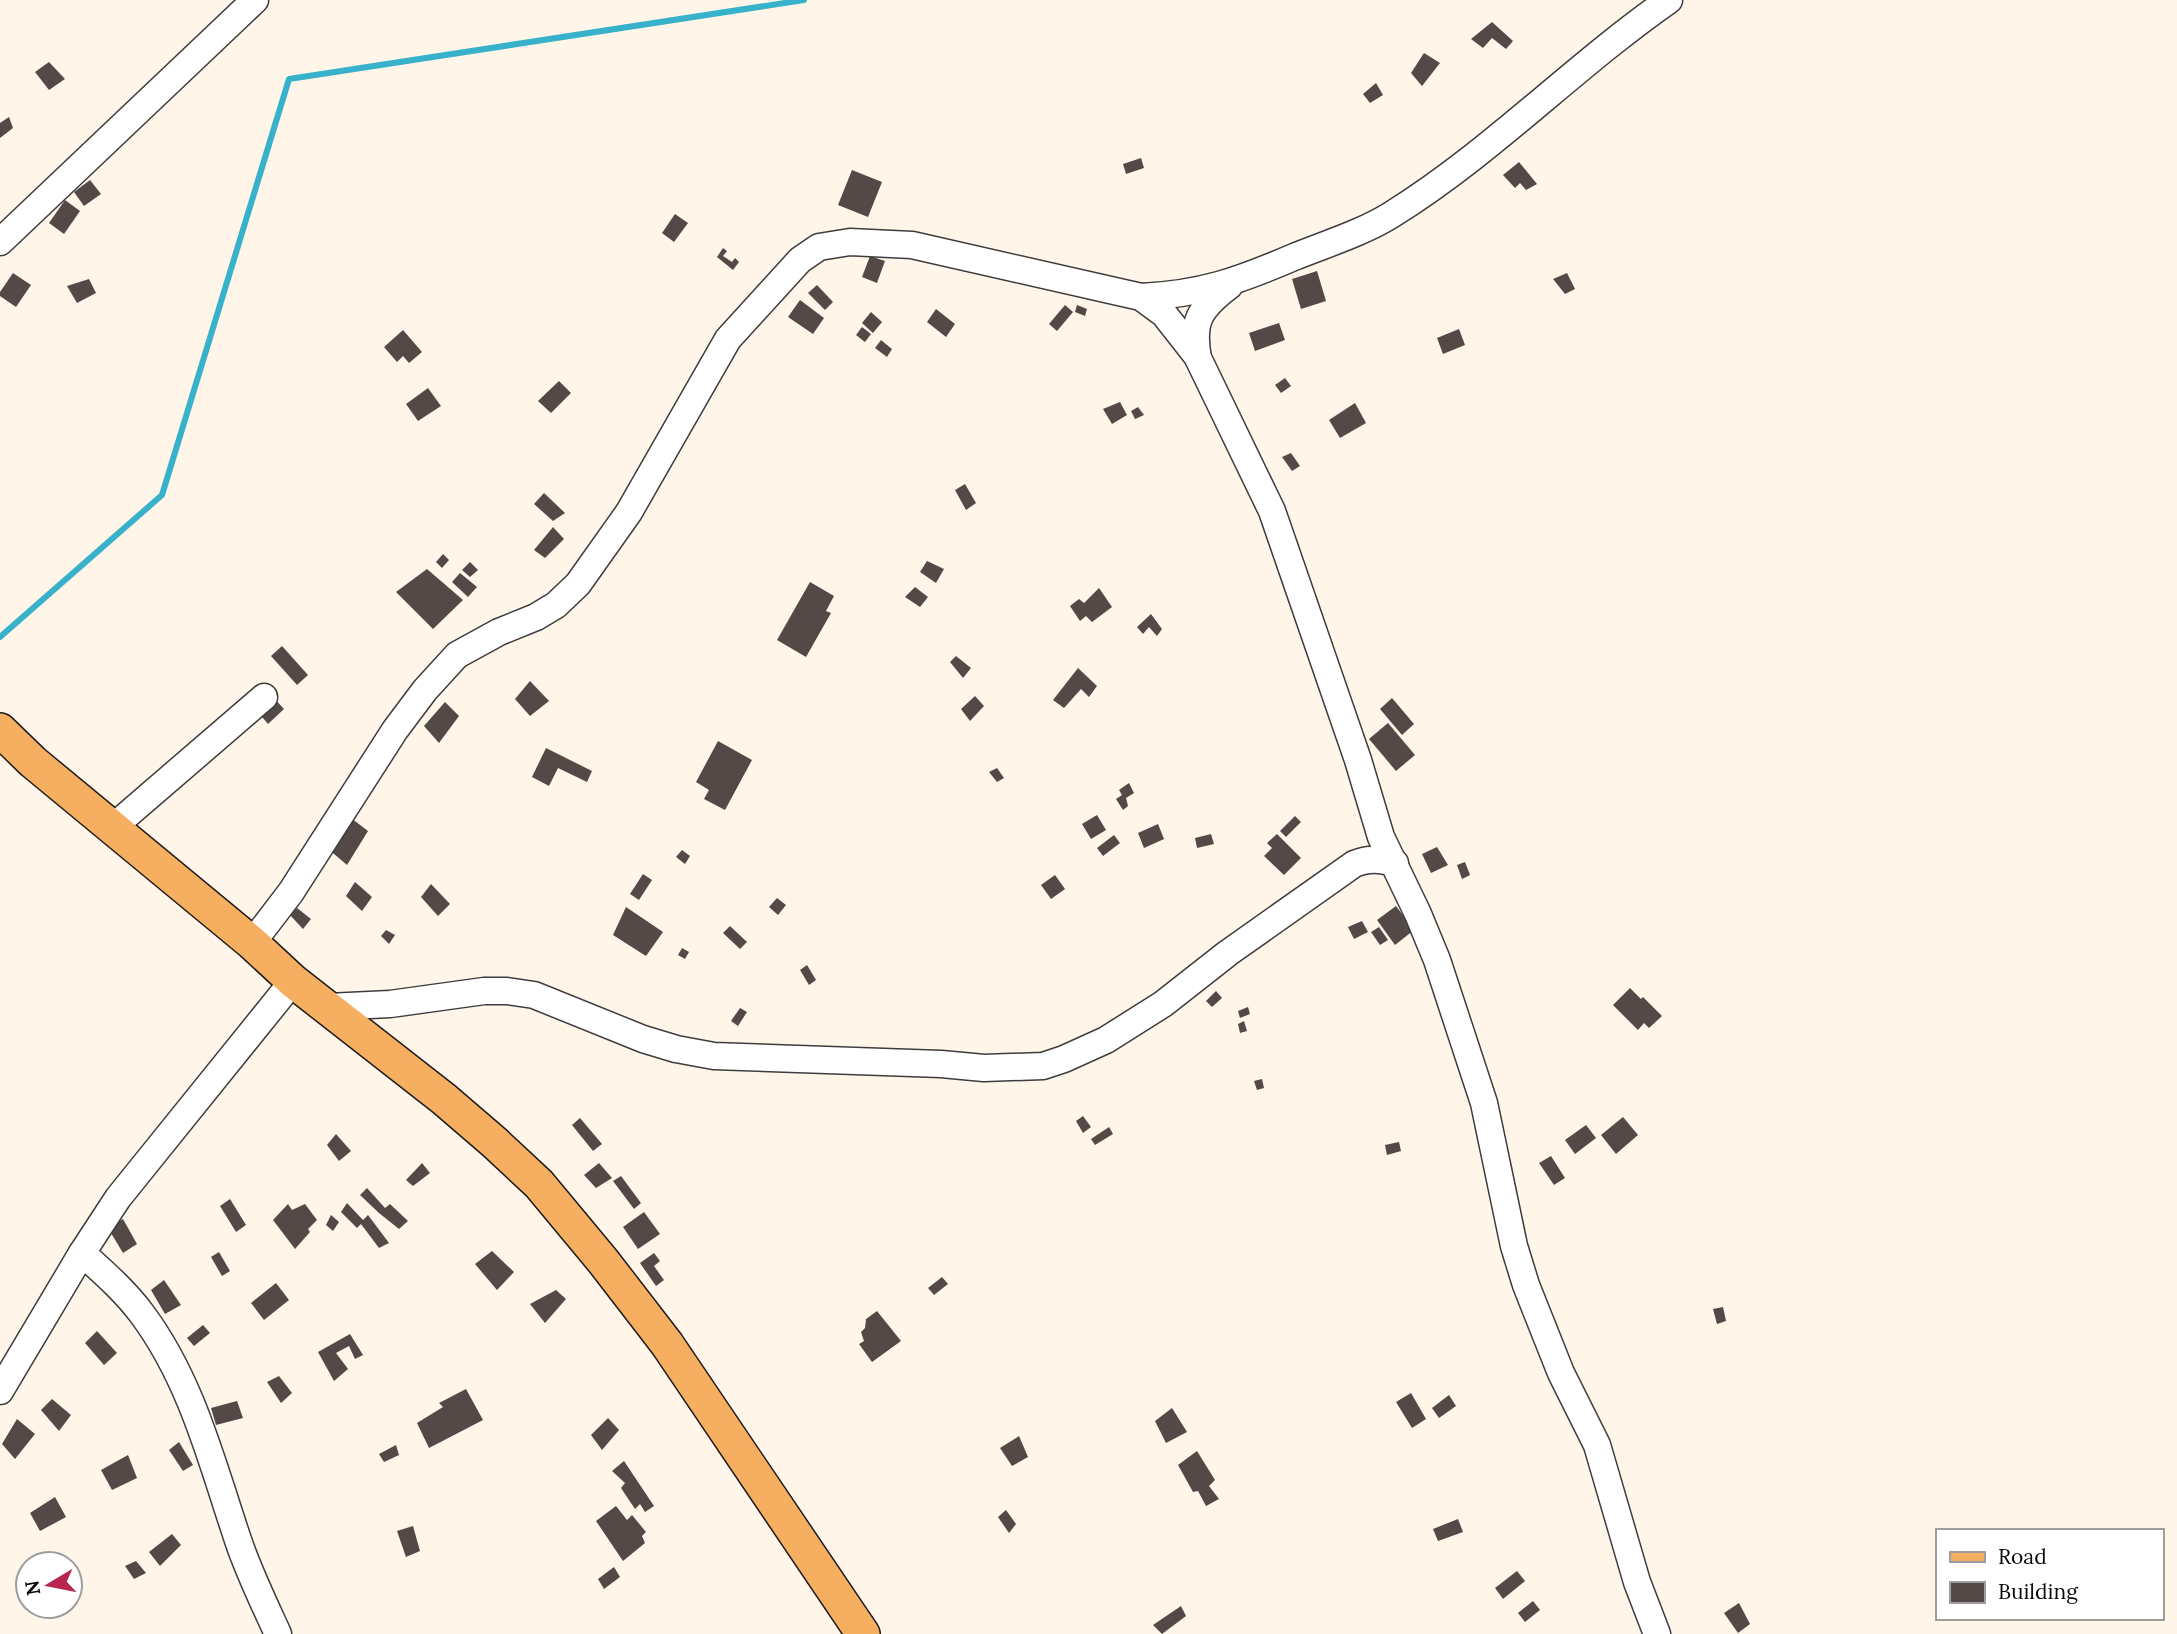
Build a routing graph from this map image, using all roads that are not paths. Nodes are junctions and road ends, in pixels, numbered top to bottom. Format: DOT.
graph roads {
  1 [pos="255,0"];
  2 [pos="1669,0"];
  3 [pos="0,242"];
  4 [pos="1233,282"];
  5 [pos="1141,297"];
  6 [pos="1198,358"];
  7 [pos="264,697"];
  8 [pos="0,730"];
  9 [pos="112,828"];
  10 [pos="1395,863"];
  11 [pos="252,943"];
  12 [pos="293,981"];
  13 [pos="328,1007"];
  14 [pos="82,1253"];
  15 [pos="0,1391"];
  16 [pos="278,1634"];
  17 [pos="863,1634"];
  18 [pos="1657,1634"];
  1 -- 3 [label="street"];
  2 -- 4 [label="street"];
  4 -- 5 [label="street"];
  4 -- 6 [label="street"];
  5 -- 6 [label="street"];
  5 -- 11 [label="street"];
  6 -- 10 [label="street"];
  7 -- 9 [label="street"];
  8 -- 9 [label="main road"];
  9 -- 11 [label="main road"];
  10 -- 13 [label="street"];
  10 -- 18 [label="street"];
  11 -- 12 [label="main road"];
  12 -- 13 [label="main road"];
  12 -- 14 [label="street"];
  13 -- 17 [label="main road"];
  14 -- 15 [label="street"];
  14 -- 16 [label="street"];
}
